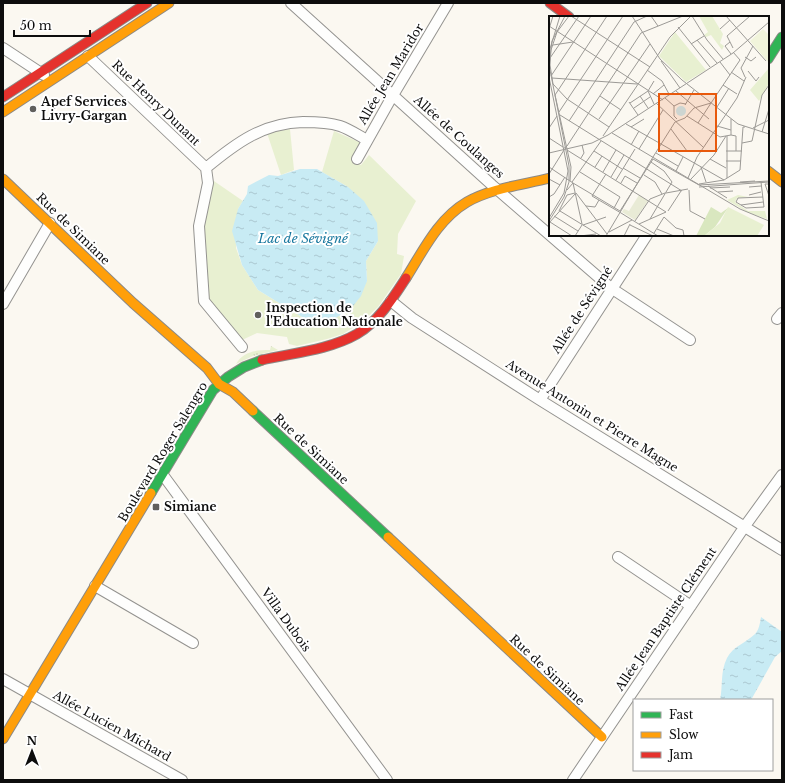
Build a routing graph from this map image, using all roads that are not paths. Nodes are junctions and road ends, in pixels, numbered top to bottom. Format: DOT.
graph roads {
  1 [pos="169,3"];
  2 [pos="291,3"];
  3 [pos="448,3"];
  4 [pos="550,3"];
  5 [pos="143,4"];
  6 [pos="568,16"];
  7 [pos="782,37"];
  8 [pos="3,48"];
  9 [pos="88,56"];
  10 [pos="769,57"];
  11 [pos="42,72"];
  12 [pos="49,82"];
  13 [pos="393,95"];
  14 [pos="3,97"];
  15 [pos="3,112"];
  16 [pos="367,140"];
  17 [pos="357,159"];
  18 [pos="206,168"];
  19 [pos="769,172"];
  20 [pos="549,178"];
  21 [pos="3,179"];
  22 [pos="782,182"];
  23 [pos="500,191"];
  24 [pos="50,223"];
  25 [pos="549,234"];
  26 [pos="551,236"];
  27 [pos="646,236"];
  28 [pos="611,288"];
  29 [pos="391,301"];
  30 [pos="3,304"];
  31 [pos="690,340"];
  32 [pos="242,346"];
  33 [pos="219,384"];
  34 [pos="540,400"];
  35 [pos="163,475"];
  36 [pos="782,475"];
  37 [pos="745,526"];
  38 [pos="782,550"];
  39 [pos="618,557"];
  40 [pos="95,586"];
  41 [pos="691,606"];
  42 [pos="193,643"];
  43 [pos="3,679"];
  44 [pos="30,694"];
  45 [pos="602,737"];
  46 [pos="3,738"];
  47 [pos="182,780"];
  48 [pos="387,780"];
  49 [pos="573,780"];
  1 -- 9 [label="main road"];
  2 -- 13 [label="street, Allée de Coulanges"];
  3 -- 13 [label="street, Allée Jean Maridor"];
  4 -- 6 [label="main road"];
  5 -- 11 [label="main road"];
  7 -- 10 [label="main road"];
  8 -- 11 [label="street"];
  9 -- 12 [label="main road"];
  9 -- 18 [label="street, Rue Henry Dunant"];
  11 -- 12 [label="street"];
  11 -- 14 [label="main road"];
  12 -- 15 [label="main road"];
  13 -- 16 [label="street, Allée Jean Maridor"];
  13 -- 23 [label="street, Allée de Coulanges"];
  16 -- 17 [label="street, Allée Jean Maridor"];
  16 -- 18 [label="street"];
  18 -- 32 [label="street"];
  19 -- 22 [label="main road"];
  20 -- 23 [label="main road, Boulevard Roger Salengro"];
  21 -- 24 [label="main road, Rue de Simiane"];
  23 -- 25 [label="street, Allée de Coulanges"];
  23 -- 29 [label="main road, Boulevard Roger Salengro"];
  24 -- 30 [label="street"];
  24 -- 33 [label="main road, Rue de Simiane"];
  26 -- 28 [label="street, Allée de Coulanges"];
  27 -- 28 [label="street, Allée de Sévigné"];
  28 -- 31 [label="street, Allée de Coulanges"];
  28 -- 34 [label="street, Allée de Sévigné"];
  29 -- 33 [label="main road, Boulevard Roger Salengro"];
  29 -- 34 [label="street, Avenue Antonin et Pierre Magne"];
  33 -- 35 [label="main road, Boulevard Roger Salengro"];
  33 -- 45 [label="main road, Rue de Simiane"];
  34 -- 37 [label="street, Avenue Antonin et Pierre Magne"];
  35 -- 40 [label="main road, Boulevard Roger Salengro"];
  35 -- 48 [label="street, Villa Dubois"];
  36 -- 37 [label="street, Allée Jean Baptiste Clément"];
  37 -- 38 [label="street, Avenue Antonin et Pierre Magne"];
  37 -- 41 [label="street, Allée Jean Baptiste Clément"];
  39 -- 41 [label="street"];
  40 -- 42 [label="street"];
  40 -- 44 [label="main road, Boulevard Roger Salengro"];
  41 -- 45 [label="street, Allée Jean Baptiste Clément"];
  43 -- 44 [label="street, Allée Lucien Michard"];
  44 -- 46 [label="main road, Boulevard Roger Salengro"];
  44 -- 47 [label="street, Allée Lucien Michard"];
  45 -- 49 [label="street, Allée Jean Baptiste Clément"];
}
